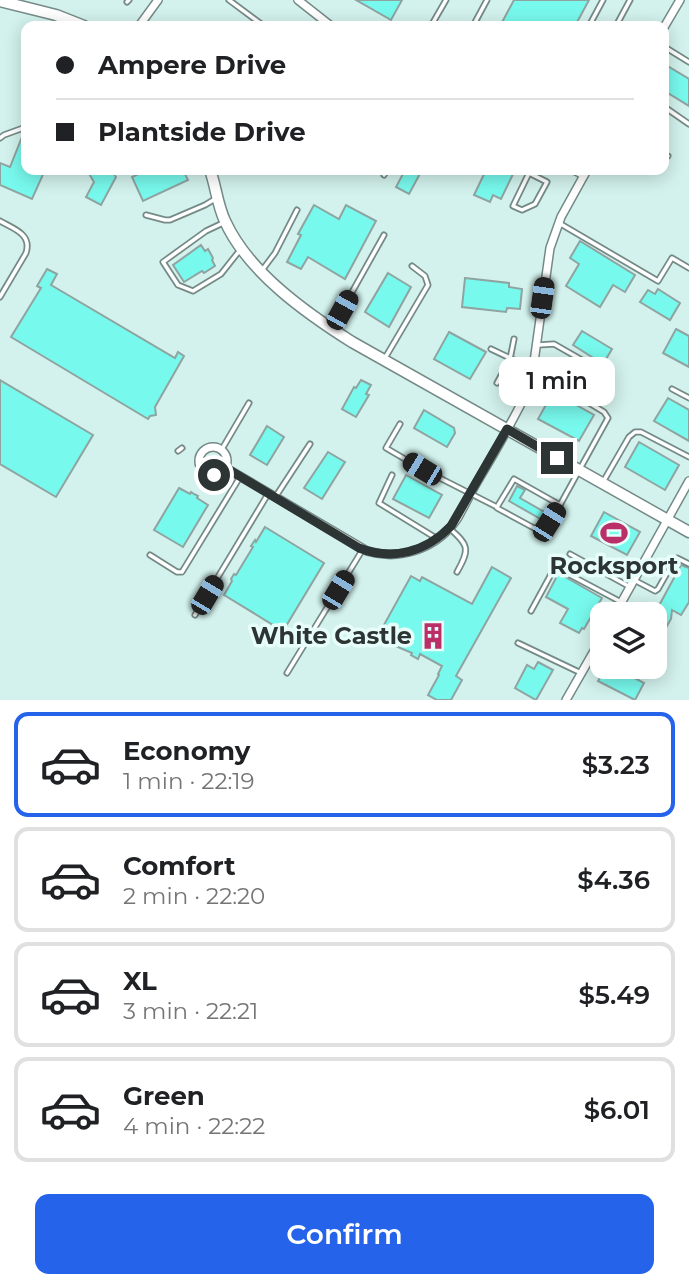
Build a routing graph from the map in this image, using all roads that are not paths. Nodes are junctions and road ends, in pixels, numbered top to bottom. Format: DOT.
graph roads {
  1 [pos="158,0"];
  2 [pos="229,0"];
  3 [pos="298,0"];
  4 [pos="446,0"];
  5 [pos="487,0"];
  6 [pos="603,0"];
  7 [pos="630,0"];
  8 [pos="680,0"];
  9 [pos="0,1"];
  10 [pos="16,3"];
  11 [pos="71,21"];
  12 [pos="143,21"];
  13 [pos="257,21"];
  14 [pos="325,21"];
  15 [pos="434,21"];
  16 [pos="475,21"];
  17 [pos="592,21"];
  18 [pos="618,21"];
  19 [pos="668,21"];
  20 [pos="669,50"];
  21 [pos="689,62"];
  22 [pos="669,110"];
  23 [pos="689,124"];
  24 [pos="21,129"];
  25 [pos="0,138"];
  26 [pos="211,175"];
  27 [pos="528,175"];
  28 [pos="536,175"];
  29 [pos="583,175"];
  30 [pos="217,197"];
  31 [pos="297,210"];
  32 [pos="146,215"];
  33 [pos="0,221"];
  34 [pos="225,222"];
  35 [pos="559,223"];
  36 [pos="384,234"];
  37 [pos="241,248"];
  38 [pos="412,266"];
  39 [pos="689,268"];
  40 [pos="261,271"];
  41 [pos="0,297"];
  42 [pos="330,328"];
  43 [pos="514,339"];
  44 [pos="536,345"];
  45 [pos="491,349"];
  46 [pos="510,359"];
  47 [pos="384,360"];
  48 [pos="589,364"];
  49 [pos="533,369"];
  50 [pos="497,383"];
  51 [pos="672,389"];
  52 [pos="689,398"];
  53 [pos="249,403"];
  54 [pos="400,424"];
  55 [pos="507,429"];
  56 [pos="310,444"];
  57 [pos="222,449"];
  58 [pos="689,457"];
  59 [pos="226,468"];
  60 [pos="579,470"];
  61 [pos="392,475"];
  62 [pos="240,477"];
  63 [pos="689,481"];
  64 [pos="602,483"];
  65 [pos="470,494"];
  66 [pos="272,496"];
  67 [pos="560,505"];
  68 [pos="497,507"];
  69 [pos="667,520"];
  70 [pos="449,528"];
  71 [pos="689,532"];
  72 [pos="438,539"];
  73 [pos="363,549"];
  74 [pos="569,554"];
  75 [pos="150,555"];
  76 [pos="689,564"];
  77 [pos="457,572"];
  78 [pos="632,583"];
  79 [pos="621,602"];
  80 [pos="531,611"];
  81 [pos="195,615"];
  82 [pos="518,643"];
  83 [pos="590,659"];
  84 [pos="288,673"];
  85 [pos="582,673"];
  86 [pos="566,700"];
  1 -- 12 [label="street"];
  2 -- 13 [label="lane"];
  3 -- 14 [label="street"];
  4 -- 15 [label="lane"];
  5 -- 16 [label="lane"];
  6 -- 17 [label="lane"];
  7 -- 18 [label="lane"];
  8 -- 19 [label="street"];
  9 -- 10 [label="street"];
  10 -- 11 [label="street"];
  20 -- 21 [label="lane"];
  22 -- 23 [label="lane"];
  24 -- 25 [label="lane"];
  26 -- 30 [label="street"];
  27 -- 28 [label="lane"];
  29 -- 35 [label="street"];
  30 -- 32 [label="lane"];
  30 -- 34 [label="street"];
  31 -- 40 [label="lane"];
  33 -- 41 [label="lane"];
  34 -- 37 [label="street"];
  34 -- 37 [label="lane"];
  35 -- 39 [label="lane"];
  35 -- 44 [label="street"];
  36 -- 42 [label="lane"];
  37 -- 40 [label="street"];
  38 -- 47 [label="lane"];
  40 -- 42 [label="street"];
  42 -- 47 [label="street"];
  43 -- 46 [label="lane"];
  44 -- 48 [label="lane"];
  44 -- 49 [label="street"];
  45 -- 46 [label="lane"];
  46 -- 49 [label="lane"];
  46 -- 50 [label="lane"];
  47 -- 55 [label="street"];
  49 -- 55 [label="street"];
  49 -- 60 [label="lane"];
  51 -- 52 [label="lane"];
  53 -- 57 [label="lane"];
  54 -- 65 [label="lane"];
  55 -- 60 [label="street"];
  55 -- 65 [label="street"];
  56 -- 66 [label="lane"];
  57 -- 59 [label="street"];
  57 -- 59 [label="street"];
  58 -- 64 [label="lane"];
  59 -- 62 [label="street"];
  60 -- 64 [label="street"];
  60 -- 67 [label="lane"];
  61 -- 72 [label="lane"];
  62 -- 66 [label="street"];
  62 -- 75 [label="lane"];
  63 -- 69 [label="street"];
  64 -- 69 [label="street"];
  65 -- 68 [label="lane"];
  65 -- 70 [label="street"];
  66 -- 73 [label="street"];
  66 -- 81 [label="lane"];
  67 -- 68 [label="lane"];
  67 -- 68 [label="lane"];
  69 -- 71 [label="street"];
  69 -- 78 [label="street"];
  70 -- 72 [label="street"];
  70 -- 77 [label="lane"];
  72 -- 73 [label="street"];
  73 -- 84 [label="lane"];
  74 -- 78 [label="lane"];
  76 -- 78 [label="lane"];
  78 -- 79 [label="street"];
  79 -- 80 [label="lane"];
  82 -- 85 [label="lane"];
  83 -- 85 [label="street"];
  85 -- 86 [label="street"];
}
